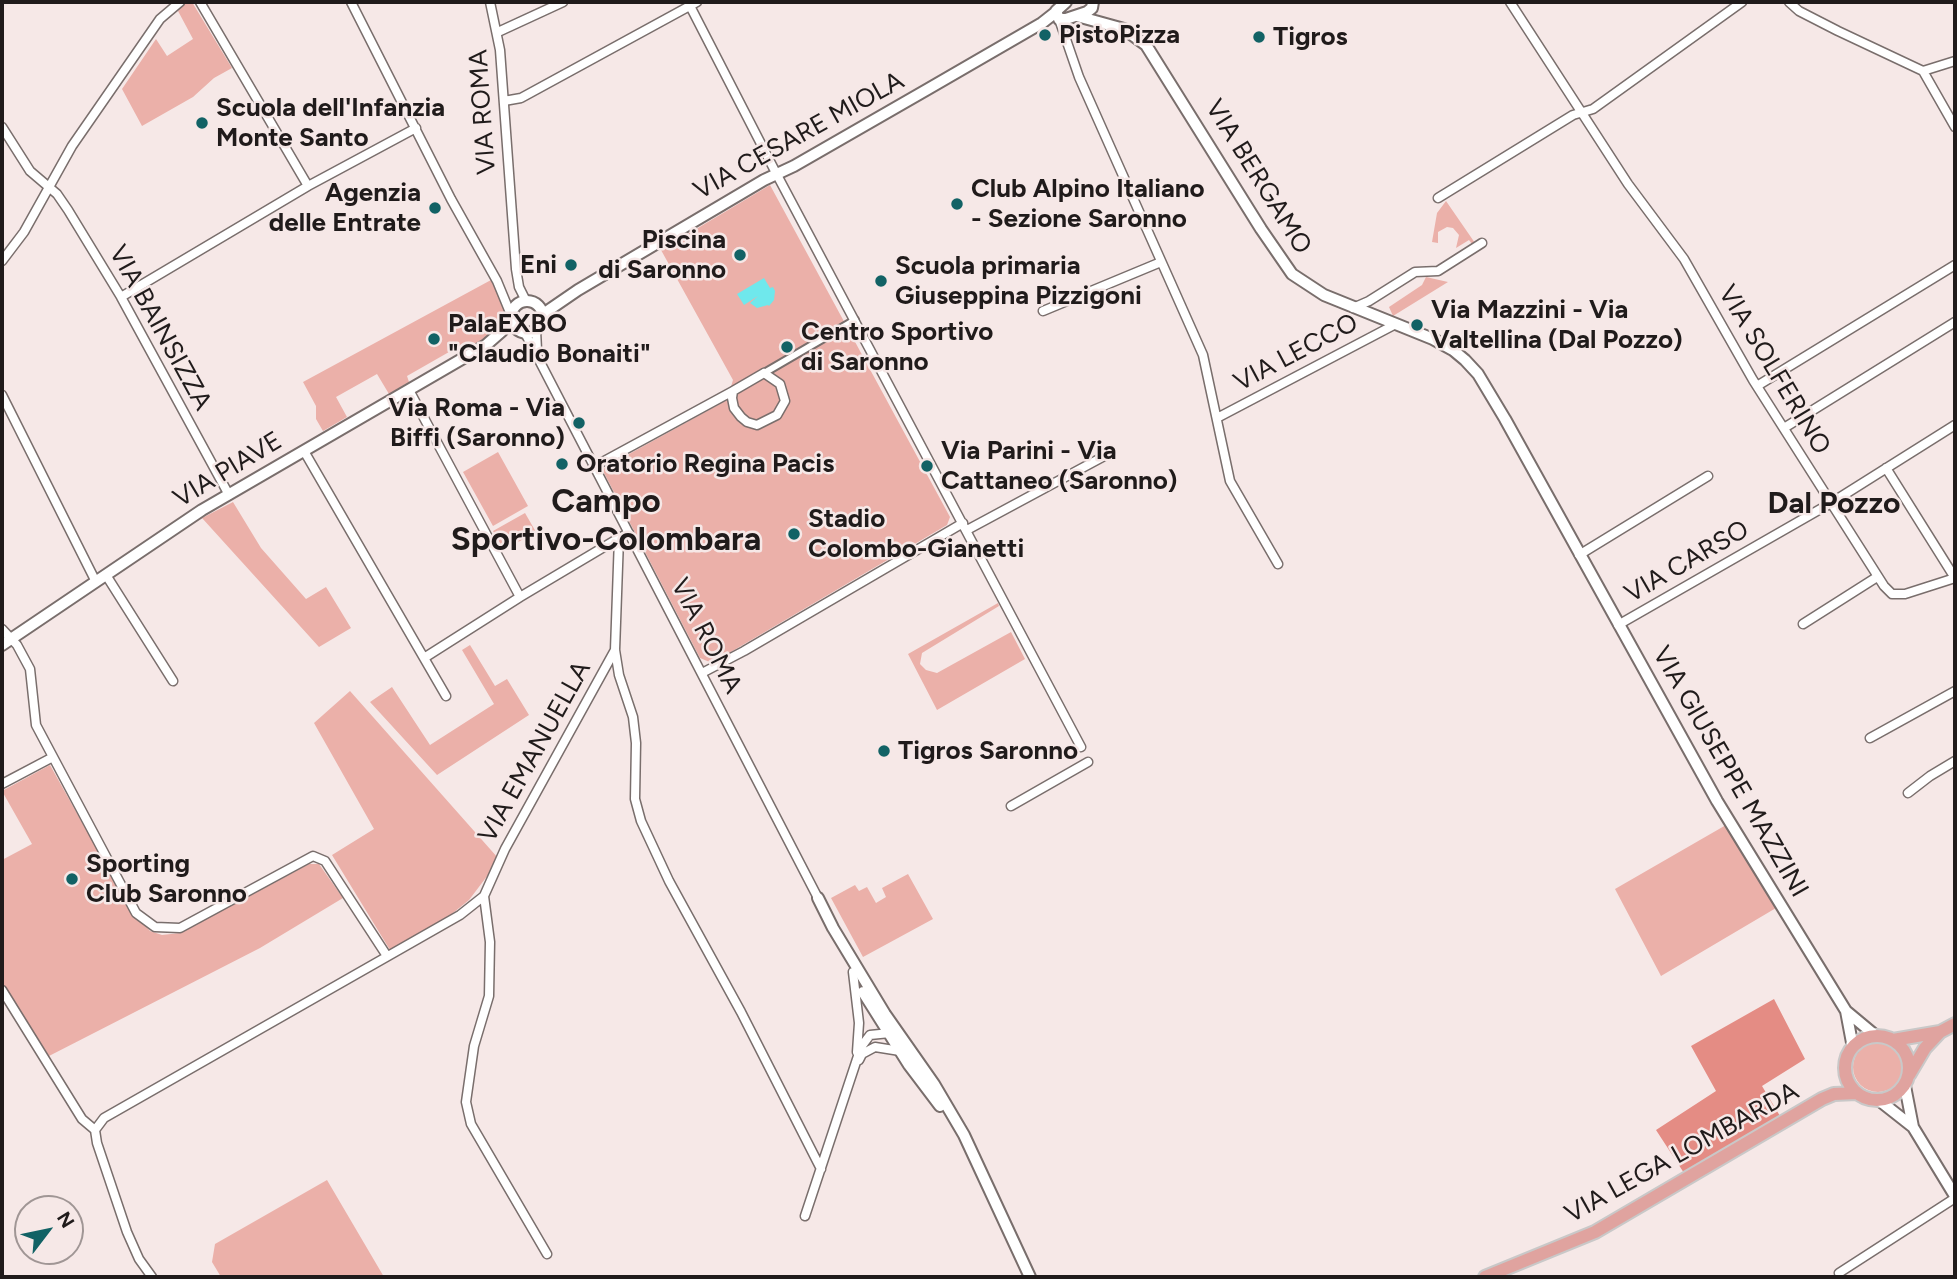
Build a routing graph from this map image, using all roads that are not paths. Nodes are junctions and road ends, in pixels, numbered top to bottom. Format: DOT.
graph roads {
  1 [pos="180,2"];
  2 [pos="200,2"];
  3 [pos="351,2"];
  4 [pos="490,2"];
  5 [pos="563,2"];
  6 [pos="1510,2"];
  7 [pos="1742,2"];
  8 [pos="1788,2"];
  9 [pos="692,3"];
  10 [pos="1093,3"];
  11 [pos="1062,11"];
  12 [pos="1109,24"];
  13 [pos="498,32"];
  14 [pos="1955,61"];
  15 [pos="1923,71"];
  16 [pos="505,101"];
  17 [pos="1581,113"];
  18 [pos="2,127"];
  19 [pos="1955,127"];
  20 [pos="415,128"];
  21 [pos="776,173"];
  22 [pos="307,186"];
  23 [pos="47,187"];
  24 [pos="1438,198"];
  25 [pos="1482,243"];
  26 [pos="2,261"];
  27 [pos="1161,262"];
  28 [pos="1955,265"];
  29 [pos="121,297"];
  30 [pos="526,301"];
  31 [pos="1353,308"];
  32 [pos="540,310"];
  33 [pos="1043,311"];
  34 [pos="512,316"];
  35 [pos="855,320"];
  36 [pos="1955,322"];
  37 [pos="1394,324"];
  38 [pos="527,331"];
  39 [pos="486,345"];
  40 [pos="764,373"];
  41 [pos="1757,386"];
  42 [pos="409,390"];
  43 [pos="733,391"];
  44 [pos="2,395"];
  45 [pos="1217,418"];
  46 [pos="1955,425"];
  47 [pos="1784,428"];
  48 [pos="304,451"];
  49 [pos="1110,453"];
  50 [pos="595,466"];
  51 [pos="1886,468"];
  52 [pos="1707,476"];
  53 [pos="229,495"];
  54 [pos="1831,503"];
  55 [pos="965,526"];
  56 [pos="629,533"];
  57 [pos="620,538"];
  58 [pos="1579,555"];
  59 [pos="1278,564"];
  60 [pos="1877,577"];
  61 [pos="1955,578"];
  62 [pos="101,579"];
  63 [pos="520,597"];
  64 [pos="1803,624"];
  65 [pos="1618,625"];
  66 [pos="2,629"];
  67 [pos="13,639"];
  68 [pos="2,645"];
  69 [pos="615,650"];
  70 [pos="424,658"];
  71 [pos="702,673"];
  72 [pos="173,681"];
  73 [pos="1955,691"];
  74 [pos="446,696"];
  75 [pos="1870,738"];
  76 [pos="1081,747"];
  77 [pos="52,757"];
  78 [pos="1955,761"];
  79 [pos="1088,762"];
  80 [pos="2,784"];
  81 [pos="1908,793"];
  82 [pos="1010,806"];
  83 [pos="484,896"];
  84 [pos="818,898"];
  85 [pos="835,932"];
  86 [pos="387,956"];
  87 [pos="853,972"];
  88 [pos="2,990"];
  89 [pos="1846,1011"];
  90 [pos="1955,1024"];
  91 [pos="1940,1032"];
  92 [pos="887,1033"];
  93 [pos="1876,1036"];
  94 [pos="899,1037"];
  95 [pos="1893,1040"];
  96 [pos="1853,1048"];
  97 [pos="900,1051"];
  98 [pos="856,1065"];
  99 [pos="1845,1072"];
  100 [pos="1907,1080"];
  101 [pos="1857,1093"];
  102 [pos="1822,1099"];
  103 [pos="1880,1101"];
  104 [pos="1913,1127"];
  105 [pos="960,1128"];
  106 [pos="95,1130"];
  107 [pos="821,1168"];
  108 [pos="1955,1197"];
  109 [pos="805,1216"];
  110 [pos="547,1254"];
  111 [pos="1839,1273"];
  112 [pos="152,1277"];
  113 [pos="1030,1277"];
  114 [pos="1485,1277"];
  1 -- 23 [label="street"];
  2 -- 22 [label="street"];
  3 -- 20 [label="street"];
  4 -- 13 [label="street, VIA ROMA"];
  5 -- 13 [label="street"];
  6 -- 17 [label="street, VIA SOLFERINO"];
  7 -- 17 [label="street"];
  8 -- 15 [label="street"];
  9 -- 16 [label="street"];
  9 -- 21 [label="street"];
  10 -- 11 [label="street, VIA CESARE MIOLA"];
  10 -- 12 [label="street, VIA BERGAMO"];
  11 -- 12 [label="street, VIA BERGAMO"];
  11 -- 21 [label="street, VIA CESARE MIOLA"];
  11 -- 27 [label="street"];
  12 -- 31 [label="street, VIA BERGAMO"];
  13 -- 16 [label="street, VIA ROMA"];
  14 -- 15 [label="street"];
  15 -- 19 [label="street"];
  16 -- 30 [label="street, VIA ROMA"];
  17 -- 24 [label="street"];
  17 -- 41 [label="street, VIA SOLFERINO"];
  18 -- 23 [label="street, VIA BAINSIZZA"];
  20 -- 22 [label="street"];
  20 -- 34 [label="street"];
  21 -- 32 [label="street, VIA CESARE MIOLA"];
  21 -- 35 [label="street"];
  22 -- 29 [label="street"];
  23 -- 26 [label="street"];
  23 -- 29 [label="street, VIA BAINSIZZA"];
  25 -- 31 [label="street"];
  27 -- 33 [label="street"];
  27 -- 45 [label="street"];
  28 -- 41 [label="street"];
  29 -- 53 [label="street, VIA BAINSIZZA"];
  30 -- 32 [label="street"];
  30 -- 34 [label="street"];
  31 -- 37 [label="street, VIA BERGAMO"];
  32 -- 38 [label="street"];
  34 -- 38 [label="street"];
  34 -- 39 [label="street, VIA PIAVE"];
  35 -- 40 [label="street"];
  35 -- 55 [label="street"];
  36 -- 47 [label="street"];
  37 -- 45 [label="street, VIA LECCO"];
  37 -- 58 [label="street, VIA GIUSEPPE MAZZINI"];
  38 -- 39 [label="street, VIA PIAVE"];
  38 -- 50 [label="street, VIA ROMA"];
  39 -- 42 [label="street, VIA PIAVE"];
  40 -- 43 [label="street"];
  40 -- 43 [label="street"];
  41 -- 47 [label="street, VIA SOLFERINO"];
  42 -- 48 [label="street, VIA PIAVE"];
  42 -- 63 [label="street"];
  43 -- 50 [label="street"];
  44 -- 62 [label="street"];
  45 -- 59 [label="street"];
  46 -- 51 [label="street, VIA CARSO"];
  47 -- 54 [label="street, VIA SOLFERINO"];
  48 -- 53 [label="street, VIA PIAVE"];
  48 -- 70 [label="street"];
  49 -- 55 [label="street"];
  50 -- 56 [label="street, VIA ROMA"];
  51 -- 54 [label="street, VIA CARSO"];
  51 -- 61 [label="street"];
  52 -- 58 [label="street"];
  53 -- 62 [label="street, VIA PIAVE"];
  54 -- 60 [label="street, VIA SOLFERINO"];
  54 -- 65 [label="street, VIA CARSO"];
  55 -- 71 [label="street"];
  55 -- 76 [label="street"];
  56 -- 57 [label="street"];
  56 -- 71 [label="street, VIA ROMA"];
  57 -- 63 [label="street"];
  57 -- 69 [label="street"];
  58 -- 65 [label="street, VIA GIUSEPPE MAZZINI"];
  60 -- 61 [label="street, VIA SOLFERINO"];
  60 -- 64 [label="street"];
  62 -- 67 [label="street, VIA PIAVE"];
  62 -- 72 [label="street"];
  63 -- 70 [label="street"];
  65 -- 89 [label="street, VIA GIUSEPPE MAZZINI"];
  66 -- 67 [label="street"];
  67 -- 68 [label="street, VIA PIAVE"];
  67 -- 77 [label="street"];
  69 -- 83 [label="street, VIA EMANUELLA"];
  69 -- 107 [label="street"];
  70 -- 74 [label="street"];
  71 -- 84 [label="street, VIA ROMA"];
  73 -- 75 [label="street"];
  77 -- 80 [label="street"];
  77 -- 86 [label="street"];
  78 -- 81 [label="street"];
  79 -- 82 [label="street"];
  83 -- 86 [label="street"];
  83 -- 110 [label="street"];
  84 -- 85 [label="street"];
  85 -- 87 [label="street"];
  85 -- 94 [label="street"];
  86 -- 106 [label="street"];
  87 -- 92 [label="street"];
  87 -- 98 [label="street"];
  88 -- 106 [label="street"];
  89 -- 93 [label="street"];
  89 -- 96 [label="street"];
  90 -- 91 [label="main road"];
  91 -- 95 [label="main road"];
  91 -- 100 [label="main road"];
  92 -- 94 [label="street"];
  92 -- 97 [label="street"];
  92 -- 98 [label="street"];
  93 -- 95 [label="main road"];
  93 -- 96 [label="main road"];
  94 -- 105 [label="street"];
  95 -- 100 [label="main road"];
  96 -- 99 [label="main road"];
  97 -- 98 [label="street"];
  97 -- 105 [label="street"];
  98 -- 107 [label="street"];
  99 -- 101 [label="main road"];
  99 -- 102 [label="main road, VIA LEGA LOMBARDA"];
  100 -- 103 [label="main road"];
  100 -- 104 [label="street"];
  101 -- 102 [label="main road, VIA LEGA LOMBARDA"];
  101 -- 103 [label="main road"];
  102 -- 114 [label="main road, VIA LEGA LOMBARDA"];
  103 -- 104 [label="street"];
  104 -- 108 [label="street"];
  105 -- 113 [label="street"];
  106 -- 112 [label="street"];
  107 -- 109 [label="street"];
  108 -- 111 [label="street"];
}
